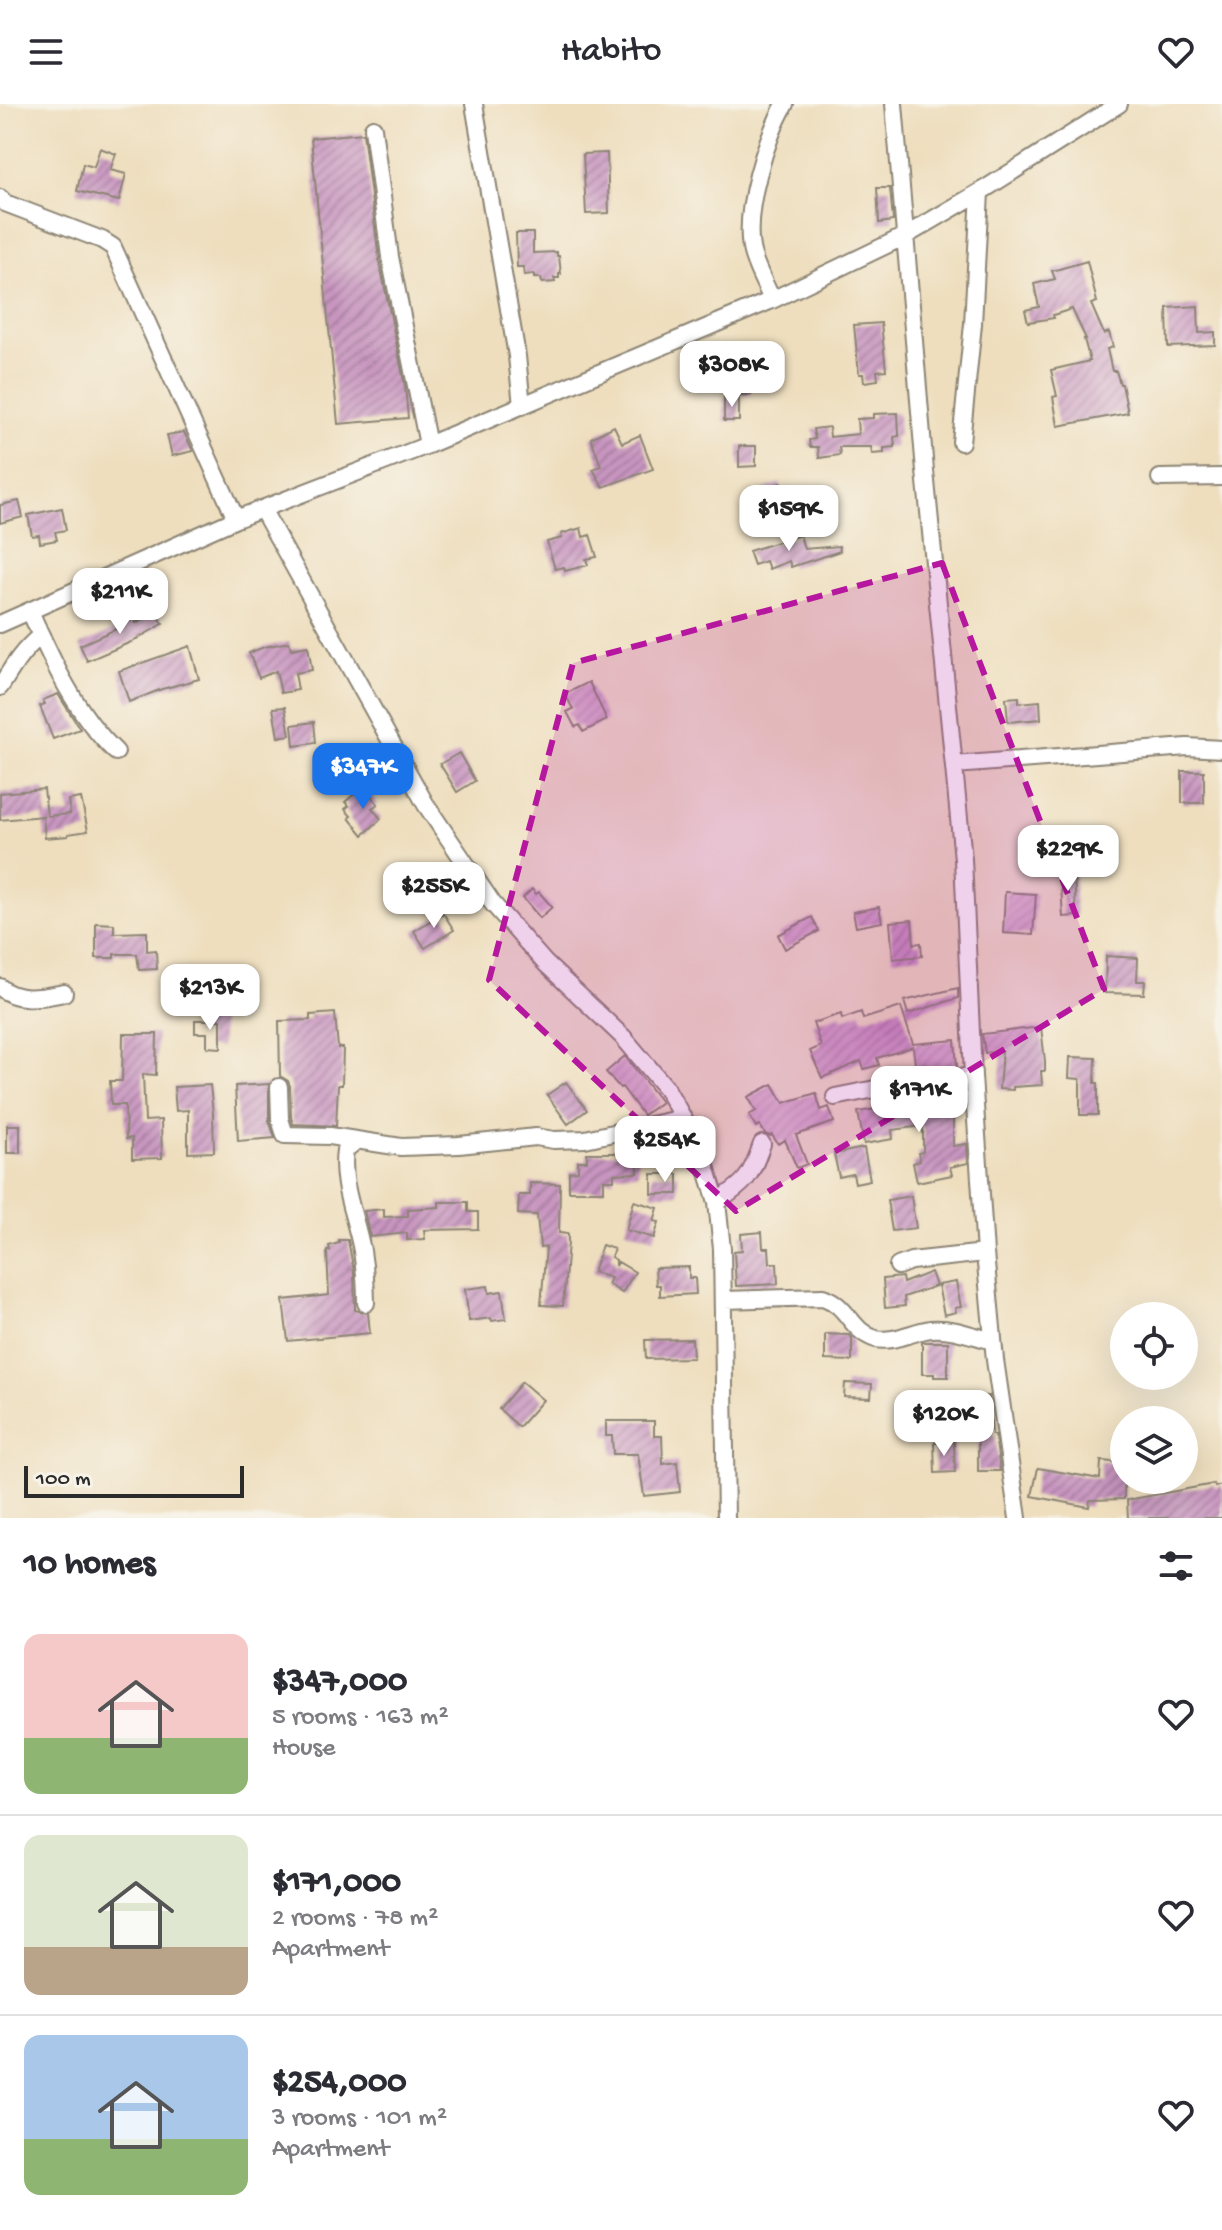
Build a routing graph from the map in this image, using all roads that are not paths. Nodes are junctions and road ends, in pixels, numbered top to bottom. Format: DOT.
graph roads {
  1 [pos="474,104"];
  2 [pos="785,104"];
  3 [pos="894,104"];
  4 [pos="1119,104"];
  5 [pos="373,128"];
  6 [pos="980,192"];
  7 [pos="0,198"];
  8 [pos="905,236"];
  9 [pos="772,300"];
  10 [pos="522,406"];
  11 [pos="961,442"];
  12 [pos="428,445"];
  13 [pos="1222,477"];
  14 [pos="1160,478"];
  15 [pos="262,509"];
  16 [pos="236,519"];
  17 [pos="30,611"];
  18 [pos="0,624"];
  19 [pos="41,635"];
  20 [pos="0,687"];
  21 [pos="1222,749"];
  22 [pos="116,752"];
  23 [pos="954,765"];
  24 [pos="0,987"];
  25 [pos="64,993"];
  26 [pos="973,1076"];
  27 [pos="279,1087"];
  28 [pos="835,1097"];
  29 [pos="683,1118"];
  30 [pos="356,1141"];
  31 [pos="762,1144"];
  32 [pos="717,1202"];
  33 [pos="985,1253"];
  34 [pos="898,1266"];
  35 [pos="724,1300"];
  36 [pos="366,1303"];
  37 [pos="993,1341"];
  38 [pos="726,1518"];
  39 [pos="1018,1518"];
  1 -- 10 [label="street"];
  2 -- 9 [label="street"];
  3 -- 8 [label="street"];
  4 -- 6 [label="street"];
  5 -- 12 [label="street"];
  6 -- 8 [label="street"];
  6 -- 11 [label="street"];
  7 -- 16 [label="street"];
  8 -- 9 [label="street"];
  8 -- 23 [label="street"];
  9 -- 10 [label="street"];
  10 -- 12 [label="street"];
  12 -- 15 [label="street"];
  13 -- 14 [label="street"];
  15 -- 16 [label="street"];
  15 -- 29 [label="street"];
  16 -- 17 [label="street"];
  17 -- 18 [label="street"];
  17 -- 19 [label="street"];
  19 -- 20 [label="street"];
  19 -- 22 [label="street"];
  21 -- 23 [label="street"];
  23 -- 26 [label="street"];
  24 -- 25 [label="street"];
  26 -- 28 [label="street"];
  26 -- 33 [label="street"];
  27 -- 30 [label="street"];
  29 -- 30 [label="street"];
  29 -- 32 [label="street"];
  30 -- 36 [label="street"];
  31 -- 32 [label="street"];
  32 -- 35 [label="street"];
  33 -- 34 [label="street"];
  33 -- 37 [label="street"];
  35 -- 37 [label="street"];
  35 -- 38 [label="street"];
  37 -- 39 [label="street"];
}
